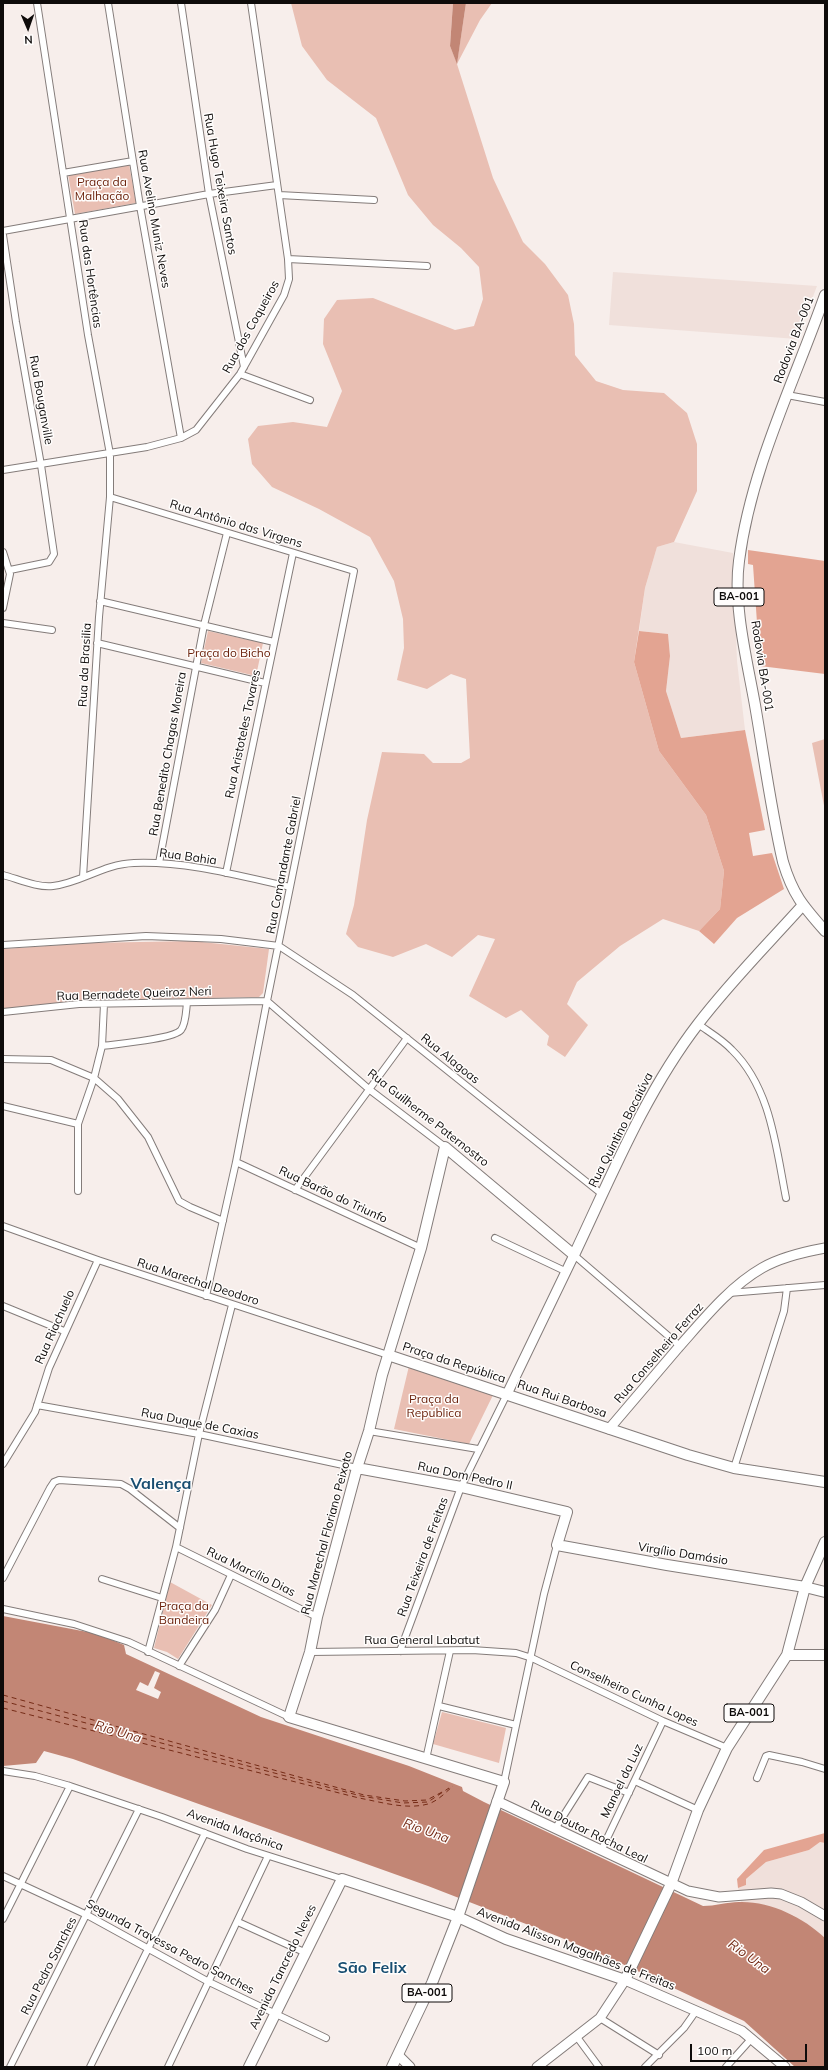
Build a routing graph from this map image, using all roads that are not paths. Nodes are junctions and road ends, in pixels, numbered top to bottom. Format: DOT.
graph roads {
  1 [pos="37,3"];
  2 [pos="108,3"];
  3 [pos="181,3"];
  4 [pos="251,3"];
  5 [pos="133,161"];
  6 [pos="63,173"];
  7 [pos="277,185"];
  8 [pos="209,194"];
  9 [pos="279,195"];
  10 [pos="374,200"];
  11 [pos="140,206"];
  12 [pos="71,219"];
  13 [pos="3,231"];
  14 [pos="3,235"];
  15 [pos="288,259"];
  16 [pos="427,266"];
  17 [pos="825,295"];
  18 [pos="244,367"];
  19 [pos="240,374"];
  20 [pos="787,395"];
  21 [pos="310,400"];
  22 [pos="825,402"];
  23 [pos="181,438"];
  24 [pos="110,454"];
  25 [pos="41,465"];
  26 [pos="3,470"];
  27 [pos="110,497"];
  28 [pos="227,533"];
  29 [pos="3,552"];
  30 [pos="293,552"];
  31 [pos="5,560"];
  32 [pos="10,570"];
  33 [pos="354,572"];
  34 [pos="100,600"];
  35 [pos="3,608"];
  36 [pos="3,623"];
  37 [pos="204,625"];
  38 [pos="52,630"];
  39 [pos="274,642"];
  40 [pos="97,643"];
  41 [pos="195,666"];
  42 [pos="265,683"];
  43 [pos="159,863"];
  44 [pos="226,873"];
  45 [pos="3,875"];
  46 [pos="83,877"];
  47 [pos="290,886"];
  48 [pos="802,906"];
  49 [pos="825,931"];
  50 [pos="3,945"];
  51 [pos="279,946"];
  52 [pos="267,1001"];
  53 [pos="186,1003"];
  54 [pos="104,1004"];
  55 [pos="3,1012"];
  56 [pos="698,1024"];
  57 [pos="407,1038"];
  58 [pos="102,1046"];
  59 [pos="3,1059"];
  60 [pos="94,1078"];
  61 [pos="370,1090"];
  62 [pos="3,1106"];
  63 [pos="78,1124"];
  64 [pos="445,1147"];
  65 [pos="236,1162"];
  66 [pos="295,1190"];
  67 [pos="78,1191"];
  68 [pos="603,1195"];
  69 [pos="786,1198"];
  70 [pos="223,1221"];
  71 [pos="3,1226"];
  72 [pos="495,1238"];
  73 [pos="421,1248"];
  74 [pos="825,1248"];
  75 [pos="574,1255"];
  76 [pos="98,1260"];
  77 [pos="567,1272"];
  78 [pos="825,1285"];
  79 [pos="787,1288"];
  80 [pos="729,1293"];
  81 [pos="206,1296"];
  82 [pos="232,1305"];
  83 [pos="3,1306"];
  84 [pos="64,1331"];
  85 [pos="680,1346"];
  86 [pos="388,1355"];
  87 [pos="507,1394"];
  88 [pos="37,1405"];
  89 [pos="608,1429"];
  90 [pos="369,1431"];
  91 [pos="199,1434"];
  92 [pos="478,1449"];
  93 [pos="6,1455"];
  94 [pos="3,1464"];
  95 [pos="357,1468"];
  96 [pos="734,1468"];
  97 [pos="825,1482"];
  98 [pos="460,1487"];
  99 [pos="180,1528"];
  100 [pos="825,1542"];
  101 [pos="557,1545"];
  102 [pos="176,1547"];
  103 [pos="231,1574"];
  104 [pos="3,1578"];
  105 [pos="102,1578"];
  106 [pos="805,1587"];
  107 [pos="825,1592"];
  108 [pos="162,1598"];
  109 [pos="3,1609"];
  110 [pos="317,1617"];
  111 [pos="400,1651"];
  112 [pos="450,1651"];
  113 [pos="148,1652"];
  114 [pos="310,1652"];
  115 [pos="787,1655"];
  116 [pos="825,1655"];
  117 [pos="532,1658"];
  118 [pos="179,1666"];
  119 [pos="439,1706"];
  120 [pos="289,1717"];
  121 [pos="663,1721"];
  122 [pos="516,1725"];
  123 [pos="727,1748"];
  124 [pos="426,1759"];
  125 [pos="825,1769"];
  126 [pos="3,1771"];
  127 [pos="757,1778"];
  128 [pos="635,1781"];
  129 [pos="504,1782"];
  130 [pos="70,1786"];
  131 [pos="629,1793"];
  132 [pos="496,1803"];
  133 [pos="139,1809"];
  134 [pos="698,1810"];
  135 [pos="555,1829"];
  136 [pos="205,1833"];
  137 [pos="601,1851"];
  138 [pos="268,1856"];
  139 [pos="3,1876"];
  140 [pos="342,1879"];
  141 [pos="20,1884"];
  142 [pos="670,1886"];
  143 [pos="87,1915"];
  144 [pos="825,1916"];
  145 [pos="458,1917"];
  146 [pos="3,1919"];
  147 [pos="238,1922"];
  148 [pos="147,1948"];
  149 [pos="304,1952"];
  150 [pos="627,1975"];
  151 [pos="207,1981"];
  152 [pos="696,2011"];
  153 [pos="274,2013"];
  154 [pos="600,2018"];
  155 [pos="577,2037"];
  156 [pos="326,2038"];
  157 [pos="752,2038"];
  158 [pos="659,2054"];
  159 [pos="398,2056"];
  160 [pos="10,2067"];
  161 [pos="90,2067"];
  162 [pos="168,2067"];
  163 [pos="249,2067"];
  164 [pos="392,2067"];
  165 [pos="410,2067"];
  166 [pos="537,2067"];
  167 [pos="599,2067"];
  168 [pos="645,2067"];
  169 [pos="726,2067"];
  170 [pos="785,2067"];
  1 -- 6 [label="street, Rua das Hortências"];
  2 -- 5 [label="street, Rua Avelino Muniz Neves"];
  3 -- 8 [label="street, Rua Hugo Teixeira Santos"];
  4 -- 7 [label="street, Rua dos Coqueiros"];
  5 -- 6 [label="street"];
  5 -- 11 [label="street, Rua Avelino Muniz Neves"];
  6 -- 12 [label="street, Rua das Hortências"];
  7 -- 8 [label="street"];
  7 -- 9 [label="street, Rua dos Coqueiros"];
  8 -- 11 [label="street"];
  8 -- 18 [label="street, Rua Hugo Teixeira Santos"];
  9 -- 10 [label="street"];
  9 -- 15 [label="street, Rua dos Coqueiros"];
  11 -- 12 [label="street"];
  11 -- 23 [label="street, Rua Avelino Muniz Neves"];
  12 -- 13 [label="street"];
  12 -- 24 [label="street, Rua das Hortências"];
  14 -- 25 [label="street, Rua Bouganville"];
  15 -- 16 [label="street"];
  15 -- 18 [label="street, Rua dos Coqueiros"];
  17 -- 20 [label="main road, Rodovia BA-001 / BA-001"];
  18 -- 19 [label="street, Rua dos Coqueiros"];
  19 -- 21 [label="street"];
  19 -- 23 [label="street, Rua dos Coqueiros"];
  20 -- 22 [label="street"];
  20 -- 48 [label="main road, Rodovia BA-001 / BA-001"];
  23 -- 24 [label="street, Rua dos Coqueiros"];
  24 -- 25 [label="street, Rua dos Coqueiros"];
  24 -- 27 [label="street, Rua da Brasilia"];
  25 -- 26 [label="street, Rua dos Coqueiros"];
  25 -- 32 [label="street, Rua Bouganville"];
  27 -- 28 [label="street, Rua Antônio das Virgens"];
  27 -- 34 [label="street, Rua da Brasilia"];
  28 -- 30 [label="street, Rua Antônio das Virgens"];
  28 -- 37 [label="street, Rua Benedito Chagas Moreira"];
  29 -- 31 [label="street"];
  30 -- 33 [label="street, Rua Antônio das Virgens"];
  30 -- 39 [label="street, Rua Aristoteles Tavares"];
  31 -- 32 [label="street"];
  32 -- 35 [label="street"];
  33 -- 47 [label="street, Rua Comandante Gabriel"];
  34 -- 37 [label="street"];
  34 -- 40 [label="street, Rua da Brasilia"];
  36 -- 38 [label="street"];
  37 -- 39 [label="street"];
  37 -- 41 [label="street, Rua Benedito Chagas Moreira"];
  39 -- 42 [label="street, Rua Aristoteles Tavares"];
  40 -- 41 [label="street"];
  40 -- 46 [label="street, Rua da Brasilia"];
  41 -- 42 [label="street"];
  41 -- 43 [label="street, Rua Benedito Chagas Moreira"];
  42 -- 44 [label="street, Rua Aristoteles Tavares"];
  43 -- 44 [label="street, Rua Bahia"];
  43 -- 46 [label="street, Rua Bahia"];
  44 -- 47 [label="street, Rua Bahia"];
  45 -- 46 [label="street, Rua Bahia"];
  47 -- 51 [label="street, Rua Comandante Gabriel"];
  48 -- 49 [label="main road, BA-001"];
  48 -- 56 [label="main road, Rua Quintino Bocaiúva"];
  50 -- 51 [label="street"];
  51 -- 52 [label="street, Rua Comandante Gabriel"];
  51 -- 57 [label="street, Rua Alagoas"];
  52 -- 53 [label="street, Rua Bernadete Queiroz Neri"];
  52 -- 61 [label="street, Rua Guilherme Paternostro"];
  52 -- 65 [label="street, Rua Comandante Gabriel"];
  53 -- 54 [label="street, Rua Bernadete Queiroz Neri"];
  53 -- 58 [label="street"];
  54 -- 55 [label="street, Rua Bernadete Queiroz Neri"];
  54 -- 58 [label="street"];
  56 -- 68 [label="main road, Rua Quintino Bocaiúva"];
  56 -- 69 [label="street"];
  57 -- 61 [label="street"];
  57 -- 68 [label="street, Rua Alagoas"];
  58 -- 60 [label="street"];
  59 -- 60 [label="street"];
  60 -- 63 [label="street"];
  60 -- 70 [label="street"];
  61 -- 64 [label="street, Rua Guilherme Paternostro"];
  61 -- 66 [label="street"];
  62 -- 63 [label="street"];
  63 -- 67 [label="street"];
  64 -- 73 [label="main road, Rua Marechal Floriano Peixoto"];
  64 -- 75 [label="main road, Rua Guilherme Paternostro"];
  65 -- 66 [label="street, Rua Barão do Triunfo"];
  65 -- 70 [label="street, Rua Comandante Gabriel"];
  66 -- 73 [label="street, Rua Barão do Triunfo"];
  68 -- 75 [label="main road, Rua Quintino Bocaiúva"];
  70 -- 81 [label="street, Rua Comandante Gabriel"];
  71 -- 76 [label="street, Rua Marechal Deodoro"];
  72 -- 77 [label="street"];
  73 -- 86 [label="main road, Rua Marechal Floriano Peixoto"];
  74 -- 80 [label="street, Rua Conselheiro Ferraz"];
  75 -- 77 [label="street, Rua Quintino Bocaiúva"];
  75 -- 85 [label="street"];
  76 -- 81 [label="street, Rua Marechal Deodoro"];
  76 -- 84 [label="street, Rua Riachuelo"];
  77 -- 87 [label="street, Rua Quintino Bocaiúva"];
  78 -- 79 [label="street"];
  79 -- 80 [label="street"];
  79 -- 96 [label="street"];
  80 -- 85 [label="street, Rua Conselheiro Ferraz"];
  81 -- 82 [label="street, Rua Marechal Deodoro"];
  82 -- 86 [label="street, Rua Marechal Deodoro"];
  82 -- 91 [label="street"];
  83 -- 84 [label="street"];
  84 -- 88 [label="street, Rua Riachuelo"];
  85 -- 89 [label="street, Rua Conselheiro Ferraz"];
  86 -- 87 [label="main road, Praça da República"];
  86 -- 90 [label="main road, Rua Marechal Floriano Peixoto"];
  87 -- 89 [label="main road, Rua Rui Barbosa"];
  87 -- 92 [label="street, Praça da República"];
  88 -- 91 [label="street, Rua Duque de Caxias"];
  88 -- 93 [label="street, Rua Riachuelo"];
  89 -- 96 [label="main road, Rua Rui Barbosa"];
  90 -- 92 [label="street"];
  90 -- 95 [label="main road, Rua Marechal Floriano Peixoto"];
  91 -- 95 [label="street, Rua Duque de Caxias"];
  91 -- 99 [label="street"];
  92 -- 98 [label="street, Rua Teixeira de Freitas"];
  93 -- 94 [label="street, Rua Riachuelo"];
  95 -- 98 [label="main road, Rua Dom Pedro II"];
  95 -- 110 [label="main road, Rua Marechal Floriano Peixoto"];
  96 -- 97 [label="main road, Rua Rui Barbosa"];
  98 -- 101 [label="main road, Rua Dom Pedro II"];
  98 -- 111 [label="street, Rua Teixeira de Freitas"];
  99 -- 102 [label="street"];
  99 -- 104 [label="street"];
  100 -- 106 [label="main road, BA-001"];
  101 -- 106 [label="main road, Virgílio Damásio"];
  101 -- 117 [label="street"];
  102 -- 103 [label="street, Rua Marcílio Dias"];
  102 -- 108 [label="street"];
  103 -- 110 [label="street, Rua Marcílio Dias"];
  103 -- 118 [label="street"];
  105 -- 108 [label="street"];
  106 -- 107 [label="main road, Virgílio Damásio"];
  106 -- 115 [label="main road, BA-001"];
  108 -- 113 [label="street"];
  109 -- 113 [label="street"];
  110 -- 114 [label="main road, Rua Marechal Floriano Peixoto"];
  111 -- 112 [label="street, Rua General Labatut"];
  111 -- 114 [label="street, Rua General Labatut"];
  112 -- 117 [label="street, Rua General Labatut"];
  112 -- 119 [label="street"];
  113 -- 118 [label="street"];
  114 -- 120 [label="main road, Rua Marechal Floriano Peixoto"];
  115 -- 116 [label="main road"];
  115 -- 123 [label="main road, BA-001"];
  117 -- 121 [label="street, Conselheiro Cunha Lopes"];
  117 -- 122 [label="street"];
  118 -- 120 [label="street"];
  119 -- 122 [label="street"];
  119 -- 124 [label="street"];
  120 -- 124 [label="main road"];
  121 -- 123 [label="street, Conselheiro Cunha Lopes"];
  121 -- 128 [label="street, Manoel da Luz"];
  122 -- 129 [label="street"];
  123 -- 134 [label="main road, BA-001"];
  124 -- 129 [label="main road"];
  125 -- 127 [label="street"];
  126 -- 130 [label="street, Avenida Maçônica"];
  128 -- 131 [label="street, Manoel da Luz"];
  128 -- 134 [label="street"];
  129 -- 132 [label="main road"];
  130 -- 133 [label="street, Avenida Maçônica"];
  130 -- 141 [label="street"];
  131 -- 135 [label="street"];
  131 -- 137 [label="street, Manoel da Luz"];
  132 -- 135 [label="street, Rua Doutor Rocha Leal"];
  132 -- 145 [label="main road"];
  133 -- 136 [label="street, Avenida Maçônica"];
  133 -- 143 [label="street, Rua Pedro Sanches"];
  134 -- 142 [label="main road, BA-001"];
  135 -- 137 [label="street, Rua Doutor Rocha Leal"];
  136 -- 138 [label="street, Avenida Maçônica"];
  136 -- 148 [label="street"];
  137 -- 142 [label="street, Rua Doutor Rocha Leal"];
  138 -- 140 [label="street, Avenida Maçônica"];
  138 -- 147 [label="street"];
  139 -- 141 [label="street, Segunda Travessa Pedro Sanches"];
  140 -- 145 [label="main road, Avenida Maçônica"];
  140 -- 149 [label="main road, Avenida Tancredo Neves"];
  141 -- 143 [label="street, Segunda Travessa Pedro Sanches"];
  141 -- 146 [label="street"];
  142 -- 144 [label="street, Rua Doutor Rocha Leal"];
  142 -- 150 [label="main road, BA-001"];
  143 -- 148 [label="street, Segunda Travessa Pedro Sanches"];
  143 -- 160 [label="street, Rua Pedro Sanches"];
  145 -- 150 [label="main road, Avenida Alisson Magalhães de Freitas"];
  145 -- 159 [label="main road, BA-001"];
  147 -- 149 [label="street"];
  147 -- 151 [label="street"];
  148 -- 151 [label="street, Segunda Travessa Pedro Sanches"];
  148 -- 161 [label="street"];
  149 -- 153 [label="main road, Avenida Tancredo Neves"];
  150 -- 152 [label="street, Avenida Alisson Magalhães de Freitas"];
  150 -- 154 [label="street"];
  151 -- 153 [label="street, Segunda Travessa Pedro Sanches"];
  151 -- 162 [label="street"];
  152 -- 157 [label="street, Avenida Alisson Magalhães de Freitas"];
  152 -- 158 [label="street"];
  153 -- 156 [label="street, Segunda Travessa Pedro Sanches"];
  153 -- 163 [label="main road, Avenida Tancredo Neves"];
  154 -- 155 [label="street"];
  154 -- 158 [label="street"];
  155 -- 166 [label="street"];
  155 -- 167 [label="street"];
  157 -- 169 [label="street"];
  157 -- 170 [label="street, Avenida Alisson Magalhães de Freitas"];
  158 -- 168 [label="street"];
  159 -- 164 [label="main road, BA-001"];
  159 -- 165 [label="street"];
}
